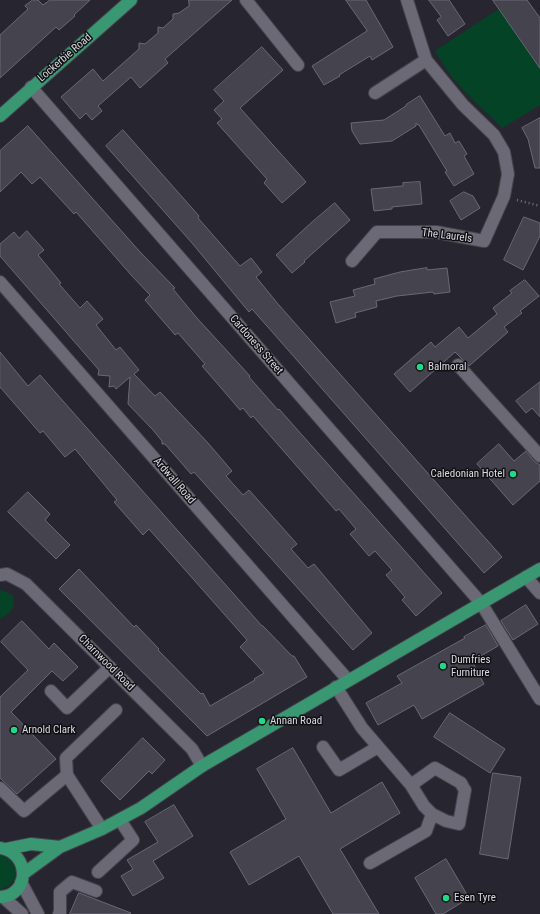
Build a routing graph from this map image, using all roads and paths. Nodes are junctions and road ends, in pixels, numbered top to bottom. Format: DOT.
graph roads {
  1 [pos="130,0"];
  2 [pos="246,0"];
  3 [pos="407,0"];
  4 [pos="426,60"];
  5 [pos="298,65"];
  6 [pos="31,87"];
  7 [pos="375,93"];
  8 [pos="0,116"];
  9 [pos="504,196"];
  10 [pos="540,206"];
  11 [pos="352,261"];
  12 [pos="0,282"];
  13 [pos="458,365"];
  14 [pos="540,456"];
  15 [pos="540,569"];
  16 [pos="0,575"];
  17 [pos="526,577"];
  18 [pos="540,592"];
  19 [pos="481,603"];
  20 [pos="110,667"];
  21 [pos="348,680"];
  22 [pos="336,687"];
  23 [pos="51,691"];
  24 [pos="540,699"];
  25 [pos="116,710"];
  26 [pos="324,747"];
  27 [pos="378,747"];
  28 [pos="202,766"];
  29 [pos="67,775"];
  30 [pos="411,785"];
  31 [pos="0,788"];
  32 [pos="432,814"];
  33 [pos="120,820"];
  34 [pos="102,829"];
  35 [pos="60,847"];
  36 [pos="3,849"];
  37 [pos="370,864"];
  38 [pos="98,872"];
  39 [pos="22,878"];
  40 [pos="96,891"];
  41 [pos="1,897"];
  42 [pos="22,914"];
  43 [pos="38,914"];
  44 [pos="59,914"];
  1 -- 6 [label="main road, Lockerbie Road"];
  2 -- 5 [label="street"];
  3 -- 4 [label="street, The Laurels"];
  4 -- 7 [label="street"];
  4 -- 9 [label="street, The Laurels"];
  6 -- 8 [label="main road, Lockerbie Road"];
  6 -- 19 [label="street, Cardoness Street"];
  9 -- 10 [label="path"];
  9 -- 11 [label="street, The Laurels"];
  12 -- 21 [label="street, Ardwall Road"];
  13 -- 14 [label="street"];
  15 -- 17 [label="main road"];
  16 -- 20 [label="street, Charnwood Road"];
  17 -- 18 [label="street"];
  17 -- 19 [label="main road"];
  19 -- 21 [label="main road"];
  19 -- 24 [label="street, Cardoness Street"];
  20 -- 23 [label="street"];
  20 -- 28 [label="street, Charnwood Road"];
  21 -- 22 [label="main road"];
  22 -- 27 [label="street"];
  22 -- 28 [label="main road"];
  25 -- 29 [label="street"];
  26 -- 27 [label="street"];
  27 -- 30 [label="street"];
  28 -- 33 [label="main road"];
  29 -- 31 [label="street"];
  29 -- 34 [label="street"];
  30 -- 32 [label="street"];
  30 -- 32 [label="street"];
  32 -- 37 [label="street"];
  33 -- 34 [label="main road"];
  33 -- 38 [label="street"];
  34 -- 35 [label="main road"];
  35 -- 36 [label="main road"];
  35 -- 39 [label="main road"];
  36 -- 39 [label="main road"];
  39 -- 41 [label="main road"];
  39 -- 43 [label="street"];
  40 -- 44 [label="street"];
  41 -- 42 [label="street"];
}
